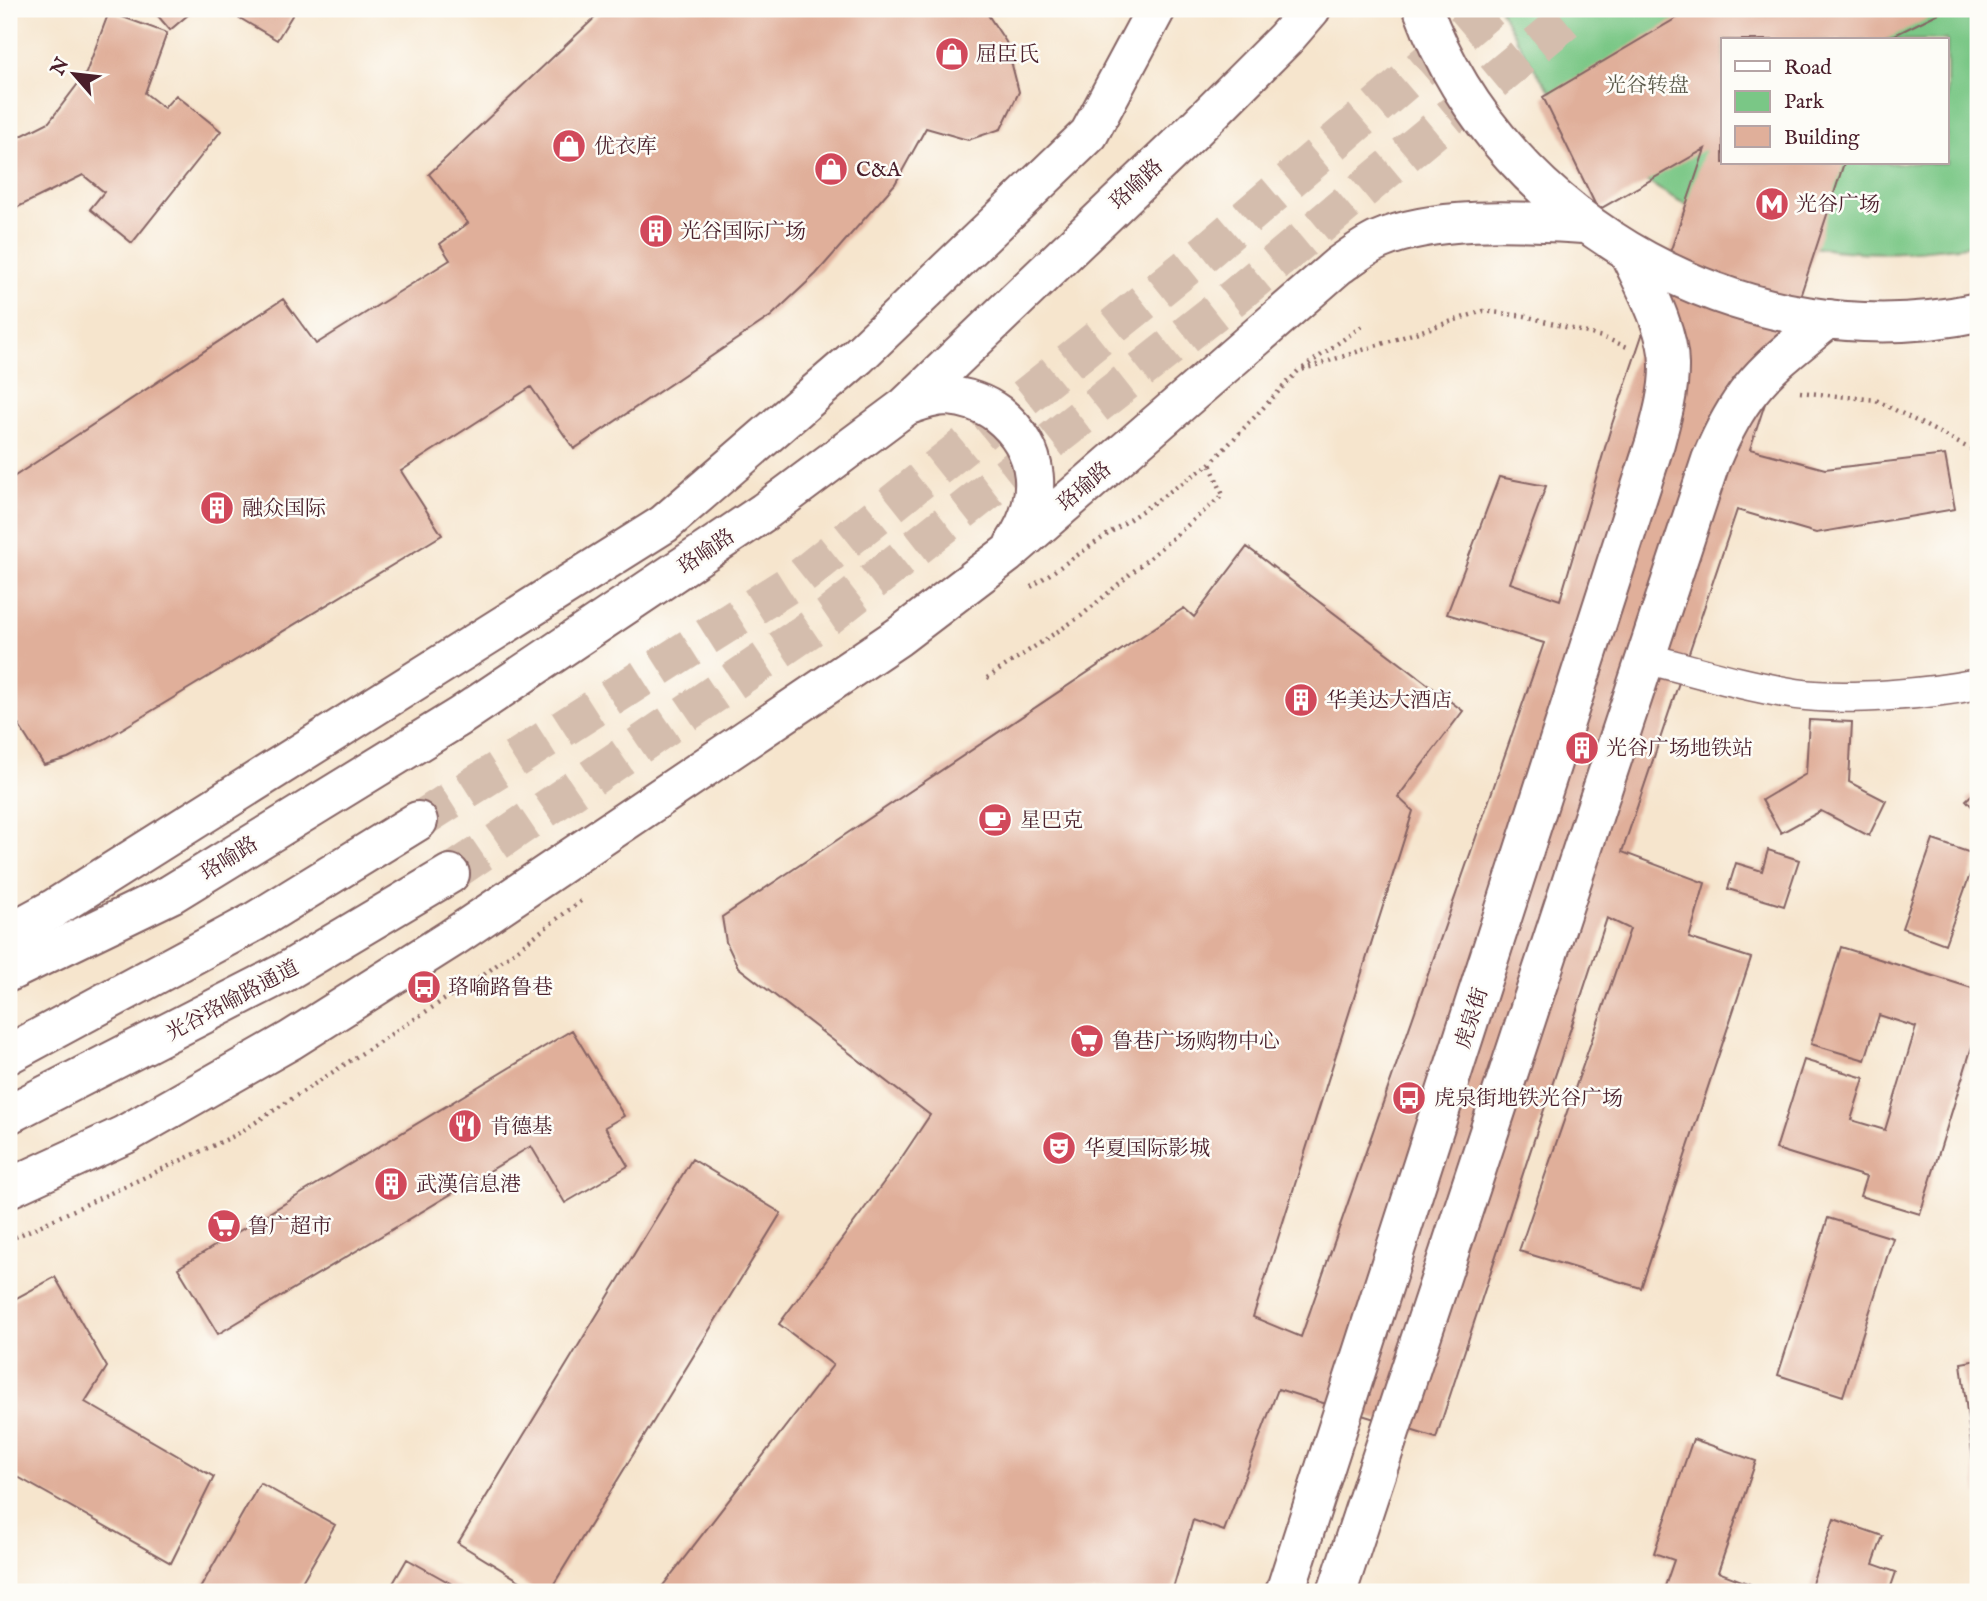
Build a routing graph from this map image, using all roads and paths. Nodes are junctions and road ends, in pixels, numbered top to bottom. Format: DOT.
graph roads {
  1 [pos="1156,9"];
  2 [pos="1311,9"];
  3 [pos="1423,9"];
  4 [pos="1586,224"];
  5 [pos="1629,253"];
  6 [pos="1978,312"];
  7 [pos="1828,319"];
  8 [pos="1365,324"];
  9 [pos="1669,364"];
  10 [pos="1298,372"];
  11 [pos="1752,387"];
  12 [pos="906,405"];
  13 [pos="1978,453"];
  14 [pos="1210,464"];
  15 [pos="1007,554"];
  16 [pos="1029,589"];
  17 [pos="1645,658"];
  18 [pos="987,678"];
  19 [pos="1978,684"];
  20 [pos="418,821"];
  21 [pos="450,874"];
  22 [pos="587,896"];
  23 [pos="9,933"];
  24 [pos="9,972"];
  25 [pos="9,1055"];
  26 [pos="9,1114"];
  27 [pos="9,1188"];
  28 [pos="9,1240"];
  29 [pos="1285,1592"];
  30 [pos="1336,1592"];
  1 -- 23 [label="main road"];
  2 -- 12 [label="main road, 珞喻路"];
  3 -- 4 [label="main road"];
  4 -- 5 [label="main road"];
  4 -- 15 [label="main road, 珞瑜路"];
  5 -- 7 [label="main road"];
  5 -- 9 [label="main road, 虎泉街"];
  6 -- 7 [label="main road"];
  7 -- 11 [label="main road"];
  8 -- 10 [label="path"];
  9 -- 10 [label="path"];
  9 -- 29 [label="main road, 虎泉街"];
  10 -- 14 [label="path"];
  11 -- 13 [label="path"];
  11 -- 17 [label="main road"];
  12 -- 15 [label="main road"];
  12 -- 24 [label="main road, 珞喻路"];
  14 -- 16 [label="path"];
  14 -- 18 [label="path"];
  15 -- 27 [label="main road, 珞瑜路"];
  17 -- 19 [label="street"];
  17 -- 30 [label="main road"];
  20 -- 25 [label="main road"];
  21 -- 26 [label="main road, 光谷珞喻路通道"];
  22 -- 28 [label="path"];
}
